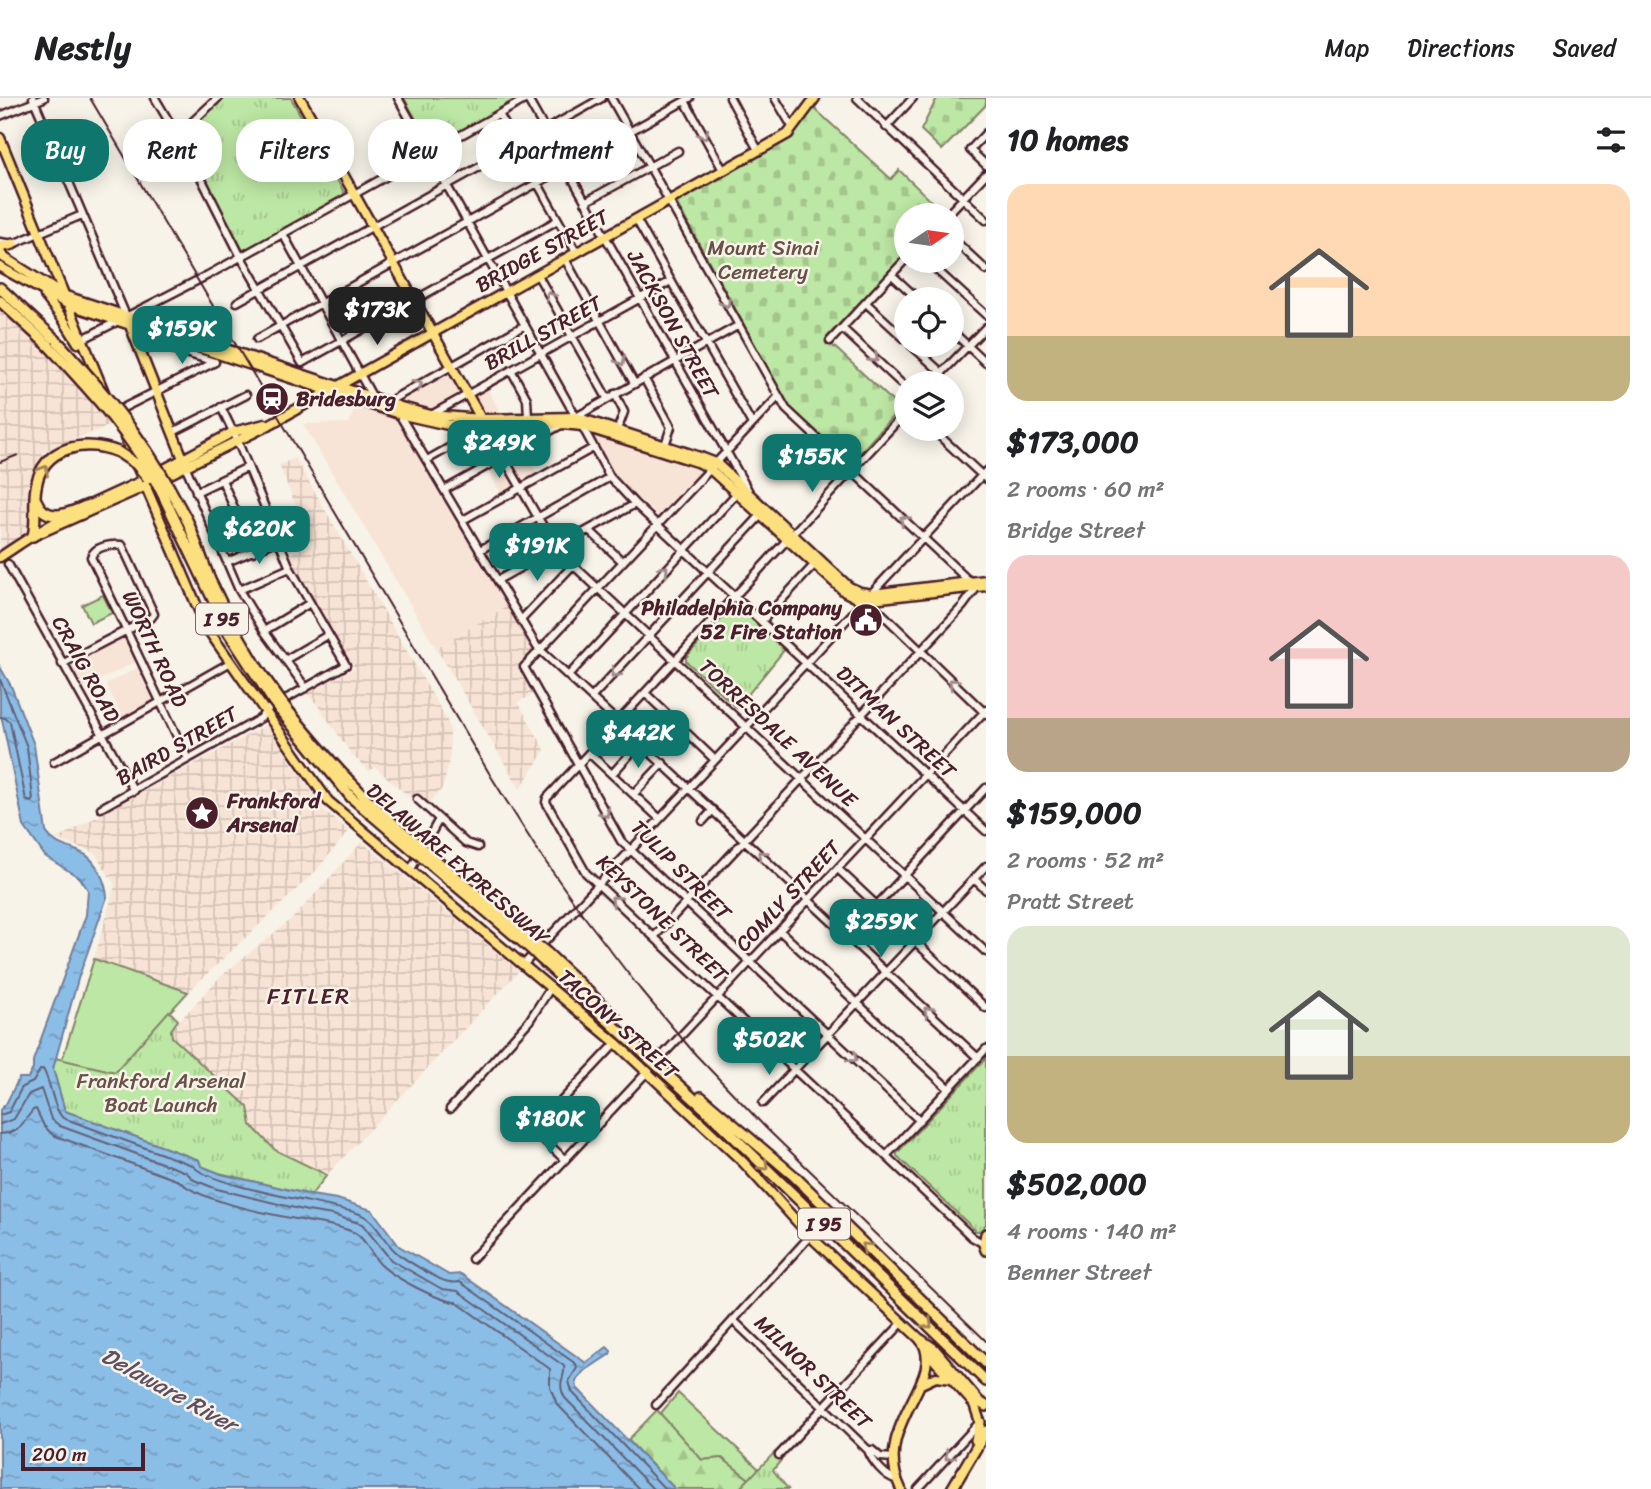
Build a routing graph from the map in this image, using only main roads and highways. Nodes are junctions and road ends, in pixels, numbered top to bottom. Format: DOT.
graph roads {
  1 [pos="300,98"];
  2 [pos="815,98"];
  3 [pos="0,138"];
  4 [pos="13,244"];
  5 [pos="1,251"];
  6 [pos="0,267"];
  7 [pos="0,288"];
  8 [pos="38,290"];
  9 [pos="63,295"];
  10 [pos="0,301"];
  11 [pos="67,304"];
  12 [pos="125,321"];
  13 [pos="431,332"];
  14 [pos="53,344"];
  15 [pos="89,360"];
  16 [pos="333,389"];
  17 [pos="400,411"];
  18 [pos="576,417"];
  19 [pos="563,420"];
  20 [pos="483,422"];
  21 [pos="582,426"];
  22 [pos="135,461"];
  23 [pos="184,462"];
  24 [pos="713,466"];
  25 [pos="145,483"];
  26 [pos="115,492"];
  27 [pos="164,492"];
  28 [pos="35,498"];
  29 [pos="88,505"];
  30 [pos="33,536"];
  31 [pos="790,537"];
  32 [pos="0,557"];
  33 [pos="981,586"];
  34 [pos="869,597"];
  35 [pos="279,704"];
  36 [pos="663,1066"];
  37 [pos="921,1340"];
  38 [pos="928,1353"];
  39 [pos="986,1363"];
  40 [pos="951,1379"];
  41 [pos="986,1381"];
  42 [pos="919,1386"];
  43 [pos="986,1406"];
  44 [pos="980,1422"];
  45 [pos="985,1434"];
  46 [pos="965,1468"];
  47 [pos="901,1489"];
  48 [pos="952,1489"];
  1 -- 13 [label="main road, TORRESDALE AVENUE"];
  2 -- 13 [label="main road, BRIDGE STREET"];
  3 -- 9 [label="main road, TACONY STREET"];
  4 -- 5 [label="highway"];
  5 -- 9 [label="main road"];
  6 -- 8 [label="main road"];
  7 -- 14 [label="highway, DELAWARE EXPRESSWAY / I 95"];
  8 -- 11 [label="main road"];
  8 -- 15 [label="main road"];
  9 -- 11 [label="main road, TACONY STREET"];
  9 -- 12 [label="main road"];
  10 -- 14 [label="highway, DELAWARE EXPRESSWAY / I 95"];
  11 -- 12 [label="main road"];
  11 -- 15 [label="main road, TACONY STREET"];
  12 -- 16 [label="main road"];
  12 -- 23 [label="main road"];
  13 -- 16 [label="main road, BRIDGE STREET"];
  13 -- 20 [label="main road, TORRESDALE AVENUE"];
  14 -- 27 [label="highway, DELAWARE EXPRESSWAY / I 95, bridge"];
  15 -- 22 [label="main road, TACONY STREET"];
  16 -- 17 [label="main road"];
  16 -- 23 [label="main road, BRIDGE STREET"];
  17 -- 20 [label="main road"];
  17 -- 20 [label="main road"];
  18 -- 19 [label="main road"];
  18 -- 21 [label="main road"];
  18 -- 24 [label="main road"];
  19 -- 20 [label="main road"];
  19 -- 20 [label="main road"];
  19 -- 21 [label="main road"];
  21 -- 24 [label="main road"];
  22 -- 25 [label="main road, TACONY STREET"];
  22 -- 26 [label="main road"];
  23 -- 25 [label="main road, BRIDGE STREET"];
  24 -- 31 [label="main road"];
  24 -- 31 [label="main road"];
  25 -- 26 [label="main road, BRIDGE STREET"];
  25 -- 30 [label="main road, BRIDGE STREET"];
  25 -- 37 [label="main road, TACONY STREET"];
  26 -- 29 [label="main road, BRIDGE STREET"];
  28 -- 27 [label="highway, one-way, bridge"];
  27 -- 35 [label="highway, DELAWARE EXPRESSWAY / I 95"];
  27 -- 35 [label="highway, DELAWARE EXPRESSWAY / I 95"];
  28 -- 29 [label="highway"];
  28 -- 30 [label="highway"];
  29 -- 30 [label="main road, BRIDGE STREET"];
  30 -- 32 [label="main road, BRIDGE STREET"];
  31 -- 34 [label="main road"];
  31 -- 34 [label="main road"];
  33 -- 34 [label="main road"];
  35 -- 36 [label="highway, DELAWARE EXPRESSWAY / I 95, bridge"];
  39 -- 36 [label="highway, DELAWARE EXPRESSWAY / I 95, one-way"];
  36 -- 41 [label="highway, DELAWARE EXPRESSWAY / I 95, one-way"];
  37 -- 38 [label="main road, TACONY STREET"];
  37 -- 43 [label="highway"];
  38 -- 40 [label="main road, TACONY STREET"];
  38 -- 42 [label="main road"];
  40 -- 42 [label="main road"];
  40 -- 44 [label="main road, TACONY STREET"];
  42 -- 47 [label="main road"];
  44 -- 46 [label="highway"];
  45 -- 46 [label="highway"];
  46 -- 48 [label="highway"];
}
